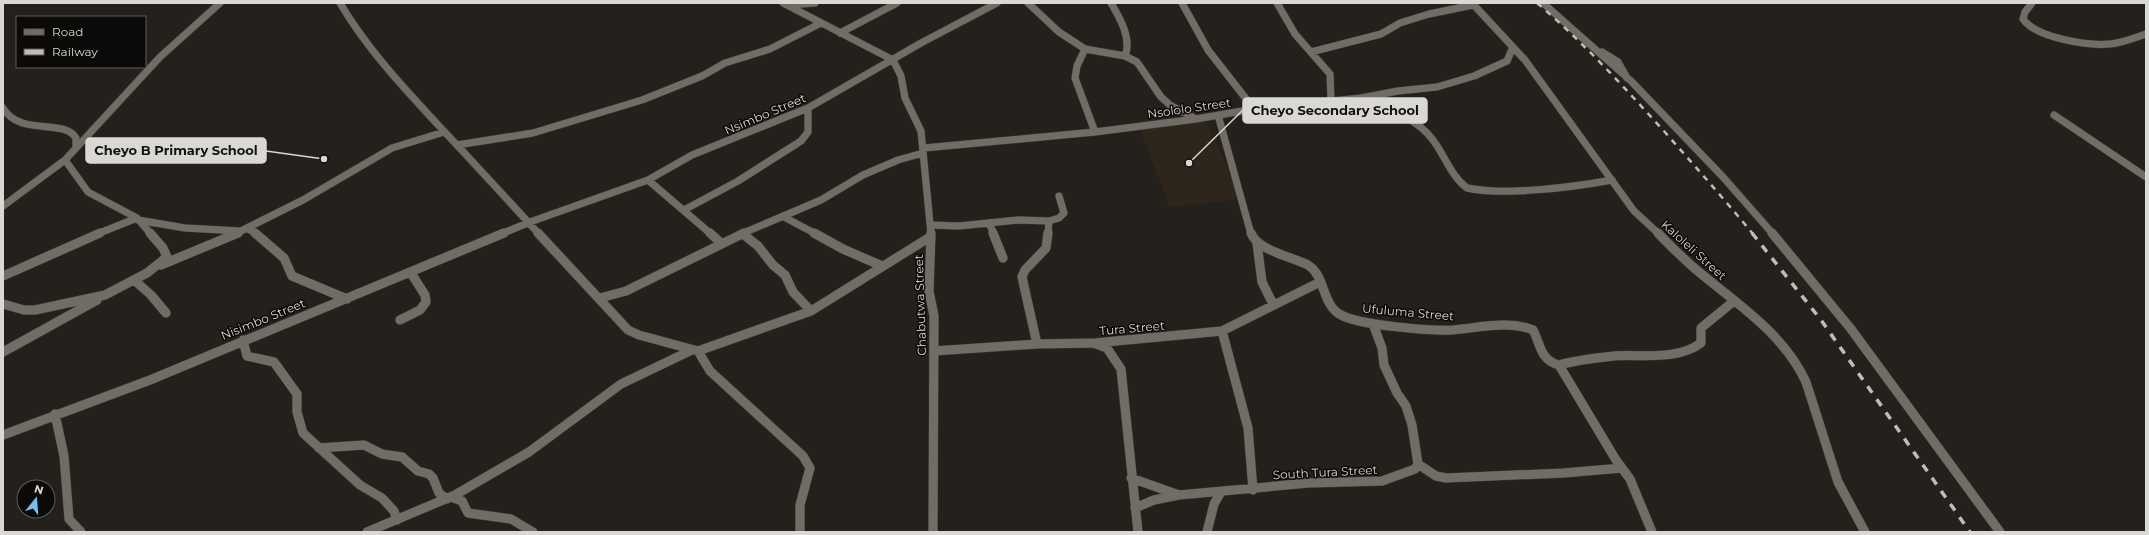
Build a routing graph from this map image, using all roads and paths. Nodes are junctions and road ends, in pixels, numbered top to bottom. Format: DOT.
graph roads {
  1 [pos="220,3"];
  2 [pos="340,3"];
  3 [pos="815,3"];
  4 [pos="897,3"];
  5 [pos="997,3"];
  6 [pos="1028,3"];
  7 [pos="1111,3"];
  8 [pos="1182,3"];
  9 [pos="1277,3"];
  10 [pos="1285,3"];
  11 [pos="1544,3"];
  12 [pos="2032,3"];
  13 [pos="785,4"];
  14 [pos="1472,4"];
  15 [pos="1282,10"];
  16 [pos="806,15"];
  17 [pos="821,23"];
  18 [pos="840,33"];
  19 [pos="2146,34"];
  20 [pos="1512,47"];
  21 [pos="1085,49"];
  22 [pos="1311,52"];
  23 [pos="1125,56"];
  24 [pos="893,60"];
  25 [pos="1361,98"];
  26 [pos="1331,101"];
  27 [pos="3,108"];
  28 [pos="808,108"];
  29 [pos="1254,109"];
  30 [pos="1218,115"];
  31 [pos="2054,115"];
  32 [pos="1196,119"];
  33 [pos="444,132"];
  34 [pos="1095,132"];
  35 [pos="457,145"];
  36 [pos="75,149"];
  37 [pos="924,151"];
  38 [pos="65,160"];
  39 [pos="2146,178"];
  40 [pos="648,180"];
  41 [pos="1612,180"];
  42 [pos="1059,196"];
  43 [pos="3,206"];
  44 [pos="684,210"];
  45 [pos="784,217"];
  46 [pos="138,219"];
  47 [pos="1049,221"];
  48 [pos="530,222"];
  49 [pos="989,223"];
  50 [pos="931,226"];
  51 [pos="246,230"];
  52 [pos="743,234"];
  53 [pos="930,236"];
  54 [pos="721,243"];
  55 [pos="1258,243"];
  56 [pos="1003,258"];
  57 [pos="882,266"];
  58 [pos="156,267"];
  59 [pos="411,273"];
  60 [pos="3,276"];
  61 [pos="134,280"];
  62 [pos="1320,282"];
  63 [pos="105,295"];
  64 [pos="600,298"];
  65 [pos="347,299"];
  66 [pos="1734,301"];
  67 [pos="3,304"];
  68 [pos="1273,304"];
  69 [pos="811,311"];
  70 [pos="166,313"];
  71 [pos="400,320"];
  72 [pos="1373,324"];
  73 [pos="1222,331"];
  74 [pos="243,340"];
  75 [pos="1095,343"];
  76 [pos="1037,344"];
  77 [pos="695,351"];
  78 [pos="934,351"];
  79 [pos="3,352"];
  80 [pos="1559,365"];
  81 [pos="56,414"];
  82 [pos="3,434"];
  83 [pos="319,448"];
  84 [pos="1418,464"];
  85 [pos="1622,468"];
  86 [pos="1131,478"];
  87 [pos="1253,490"];
  88 [pos="1221,492"];
  89 [pos="1179,495"];
  90 [pos="449,498"];
  91 [pos="1135,508"];
  92 [pos="397,520"];
  93 [pos="800,531"];
  94 [pos="82,532"];
  95 [pos="367,532"];
  96 [pos="532,532"];
  97 [pos="932,532"];
  98 [pos="1138,532"];
  99 [pos="1207,532"];
  100 [pos="1652,532"];
  101 [pos="1865,532"];
  102 [pos="2000,532"];
  1 -- 36 [label="street"];
  2 -- 33 [label="street"];
  3 -- 13 [label="street"];
  3 -- 16 [label="street"];
  4 -- 18 [label="street"];
  5 -- 24 [label="street, Nsimbo Street"];
  6 -- 21 [label="street"];
  7 -- 23 [label="street"];
  8 -- 29 [label="street"];
  9 -- 15 [label="street"];
  10 -- 15 [label="street"];
  11 -- 102 [label="street"];
  12 -- 19 [label="street"];
  13 -- 16 [label="street"];
  14 -- 20 [label="street, Kaloleli Street"];
  14 -- 22 [label="street"];
  15 -- 22 [label="street"];
  16 -- 17 [label="street"];
  17 -- 18 [label="street"];
  17 -- 35 [label="street"];
  18 -- 24 [label="street"];
  20 -- 25 [label="street, Nsololo Street"];
  20 -- 41 [label="street, Kaloleli Street"];
  21 -- 23 [label="street"];
  21 -- 34 [label="street"];
  22 -- 26 [label="street"];
  23 -- 32 [label="street"];
  24 -- 28 [label="street, Nsimbo Street"];
  24 -- 37 [label="street, Chabutwa Street"];
  25 -- 26 [label="street, Nsololo Street"];
  25 -- 41 [label="street"];
  26 -- 29 [label="street, Nsololo Street"];
  27 -- 36 [label="street"];
  28 -- 40 [label="street, Nsimbo Street"];
  28 -- 44 [label="street"];
  29 -- 30 [label="street, Nsololo Street"];
  30 -- 32 [label="street, Nsololo Street"];
  30 -- 55 [label="street"];
  31 -- 39 [label="street"];
  32 -- 34 [label="street, Nsololo Street"];
  33 -- 35 [label="street"];
  33 -- 51 [label="street"];
  34 -- 37 [label="street, Nsololo Street"];
  35 -- 48 [label="street"];
  36 -- 38 [label="street"];
  37 -- 45 [label="street, Nsololo Street"];
  37 -- 50 [label="street, Chabutwa Street"];
  38 -- 43 [label="street"];
  38 -- 46 [label="street"];
  40 -- 44 [label="street"];
  40 -- 48 [label="street, Nsimbo Street"];
  41 -- 66 [label="street, Kaloleli Street"];
  42 -- 47 [label="street"];
  44 -- 54 [label="street"];
  45 -- 52 [label="street, Nsololo Street"];
  45 -- 57 [label="street"];
  46 -- 51 [label="street"];
  46 -- 58 [label="street"];
  46 -- 60 [label="street"];
  47 -- 49 [label="street"];
  47 -- 76 [label="street"];
  48 -- 59 [label="street, Nisimbo Street"];
  48 -- 64 [label="street"];
  49 -- 50 [label="street"];
  49 -- 56 [label="street"];
  50 -- 53 [label="street, Chabutwa Street"];
  51 -- 58 [label="street"];
  51 -- 65 [label="street"];
  52 -- 54 [label="street, Nsololo Street"];
  52 -- 69 [label="street"];
  53 -- 57 [label="street"];
  53 -- 78 [label="street, Chabutwa Street"];
  54 -- 64 [label="street, Nsololo Street"];
  55 -- 62 [label="street, Ufuluma Street"];
  55 -- 68 [label="street"];
  57 -- 69 [label="street"];
  58 -- 61 [label="street"];
  59 -- 65 [label="street, Nisimbo Street"];
  59 -- 71 [label="street"];
  61 -- 63 [label="street"];
  61 -- 70 [label="street"];
  62 -- 68 [label="street, Tura Street"];
  62 -- 72 [label="street, Ufuluma Street"];
  63 -- 67 [label="street"];
  63 -- 79 [label="street"];
  64 -- 77 [label="street"];
  65 -- 74 [label="street, Nisimbo Street"];
  66 -- 80 [label="street"];
  66 -- 101 [label="street, Kaloleli Street"];
  68 -- 73 [label="street, Tura Street"];
  69 -- 77 [label="street"];
  72 -- 80 [label="street, Ufuluma Street"];
  72 -- 84 [label="street"];
  73 -- 75 [label="street, Tura Street"];
  73 -- 87 [label="street"];
  74 -- 81 [label="street, Nisimbo Street"];
  74 -- 83 [label="street"];
  75 -- 76 [label="street, Tura Street"];
  75 -- 86 [label="street"];
  76 -- 78 [label="street, Tura Street"];
  77 -- 90 [label="street"];
  77 -- 93 [label="street"];
  78 -- 97 [label="street, Chabutwa Street"];
  80 -- 85 [label="street"];
  81 -- 82 [label="street, Nisimbo Street"];
  81 -- 94 [label="street"];
  83 -- 90 [label="street"];
  83 -- 92 [label="street"];
  84 -- 85 [label="street"];
  84 -- 87 [label="street, South Tura Street"];
  85 -- 100 [label="street"];
  86 -- 89 [label="street, South Tura Street"];
  86 -- 91 [label="street"];
  87 -- 88 [label="street, South Tura Street"];
  88 -- 89 [label="street, South Tura Street"];
  88 -- 99 [label="street"];
  89 -- 91 [label="street"];
  90 -- 92 [label="street"];
  90 -- 96 [label="street"];
  91 -- 98 [label="street"];
  92 -- 95 [label="street"];
}
